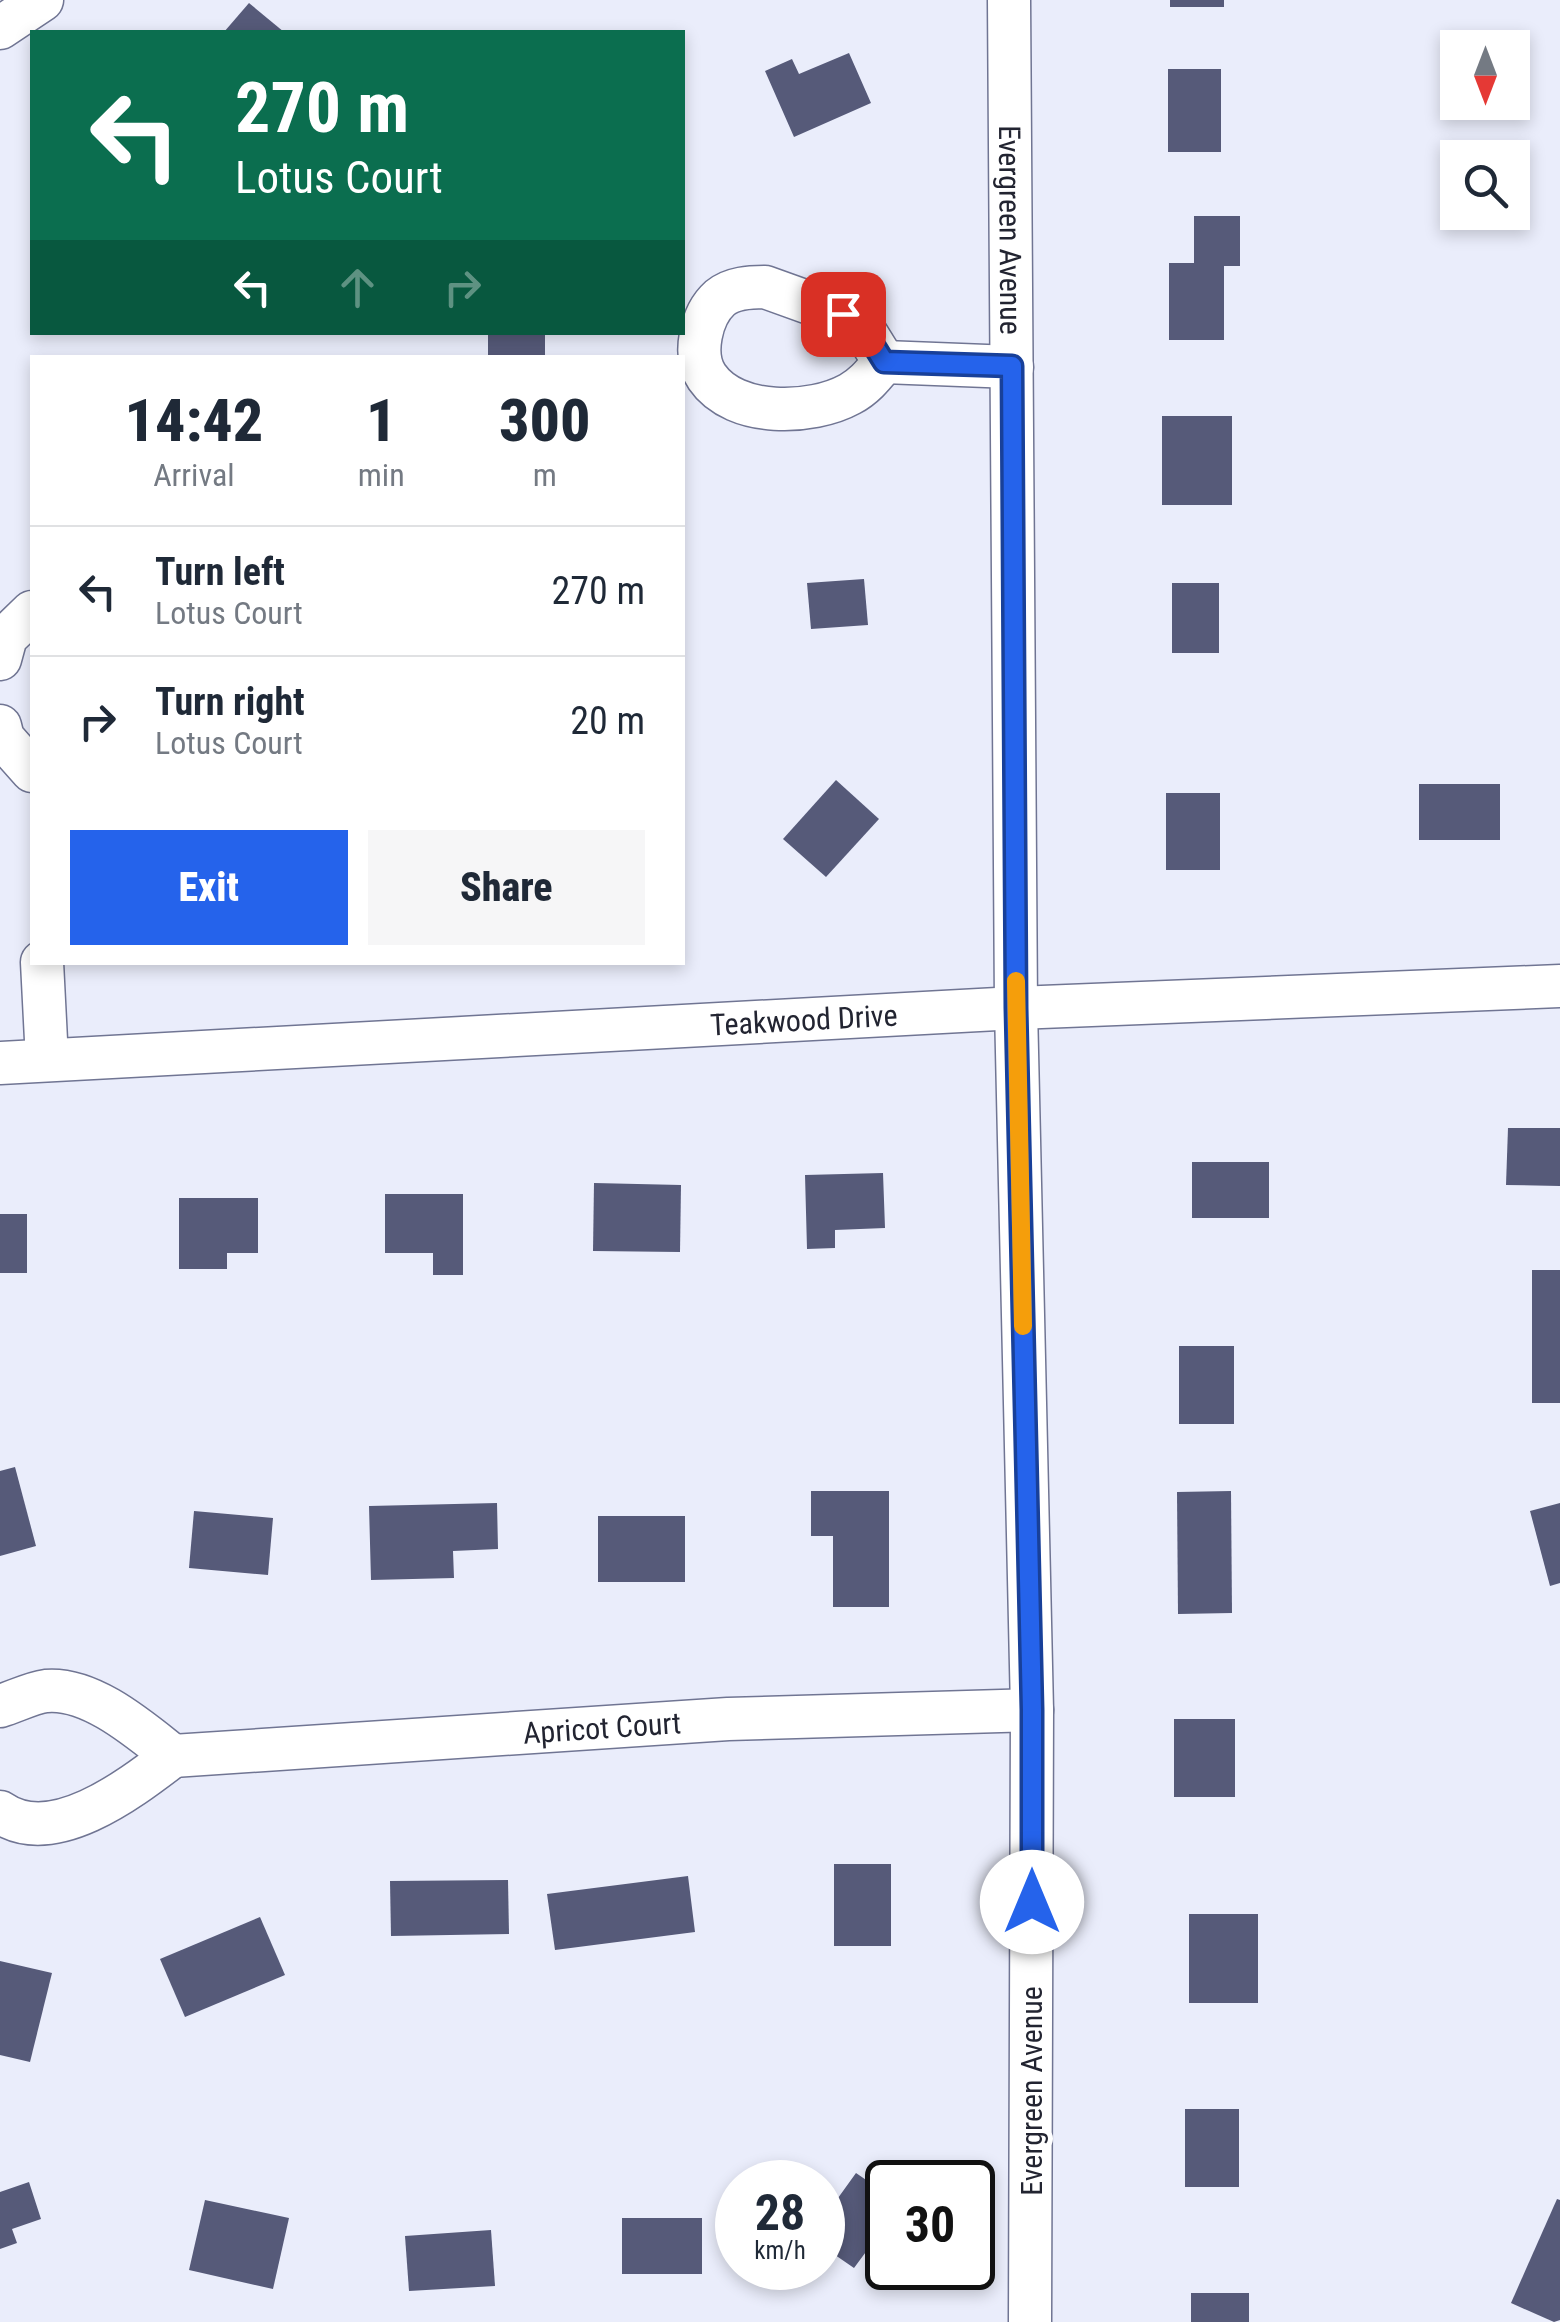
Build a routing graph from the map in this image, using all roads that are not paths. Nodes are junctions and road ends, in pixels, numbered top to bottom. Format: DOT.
graph roads {
  1 [pos="42,0"];
  2 [pos="1010,0"];
  3 [pos="0,28"];
  4 [pos="884,362"];
  5 [pos="1012,366"];
  6 [pos="30,614"];
  7 [pos="0,659"];
  8 [pos="0,726"];
  9 [pos="30,769"];
  10 [pos="42,965"];
  11 [pos="1560,986"];
  12 [pos="1016,1008"];
  13 [pos="46,1060"];
  14 [pos="0,1063"];
  15 [pos="0,1706"];
  16 [pos="1032,1710"];
  17 [pos="172,1756"];
  18 [pos="0,1812"];
  19 [pos="1030,2322"];
  1 -- 3 [label="street"];
  2 -- 5 [label="street, Evergreen Avenue"];
  4 -- 5 [label="street"];
  5 -- 12 [label="street, Evergreen Avenue"];
  6 -- 7 [label="street"];
  8 -- 9 [label="street"];
  10 -- 13 [label="street"];
  11 -- 12 [label="street, Teakwood Drive"];
  12 -- 13 [label="street, Teakwood Drive"];
  12 -- 16 [label="street, Evergreen Avenue"];
  13 -- 14 [label="street, Teakwood Drive"];
  15 -- 17 [label="street"];
  16 -- 17 [label="street, Apricot Court"];
  16 -- 19 [label="street, Evergreen Avenue"];
  17 -- 18 [label="street"];
}
